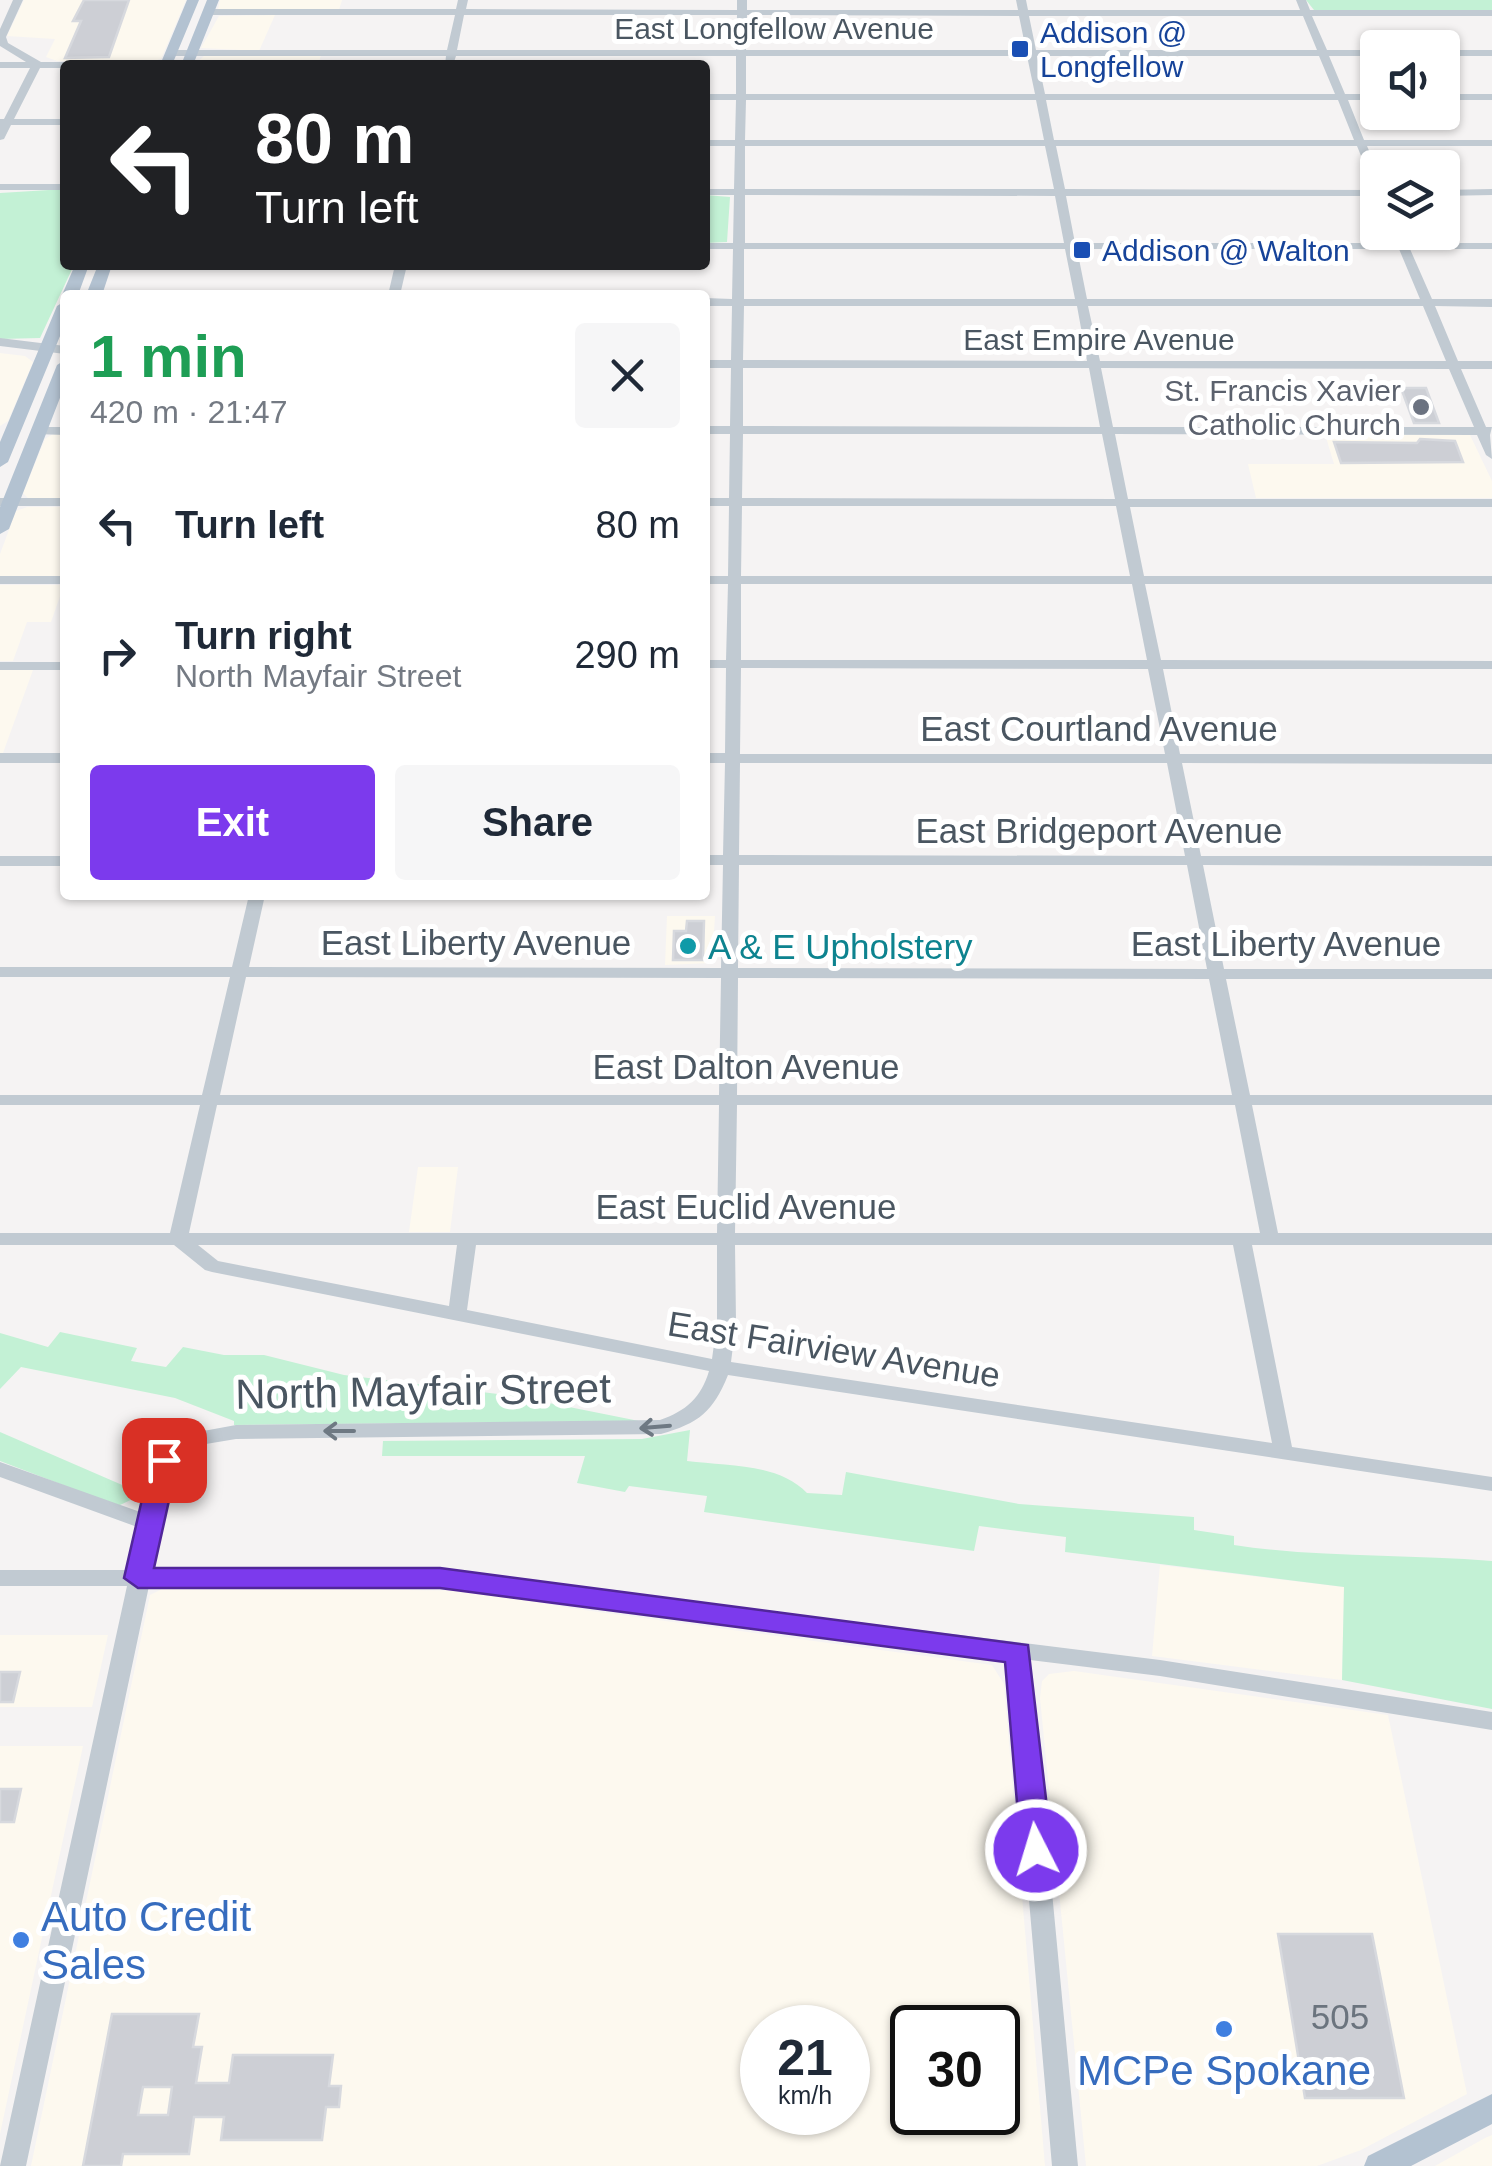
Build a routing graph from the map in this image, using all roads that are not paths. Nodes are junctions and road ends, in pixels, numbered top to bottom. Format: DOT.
graph roads {
  1 [pos="18,0"];
  2 [pos="464,0"];
  3 [pos="1301,0"];
  4 [pos="191,6"];
  5 [pos="210,6"];
  6 [pos="742,6"];
  7 [pos="1022,6"];
  8 [pos="461,12"];
  9 [pos="1307,13"];
  10 [pos="1492,13"];
  11 [pos="4,20"];
  12 [pos="200,33"];
  13 [pos="741,53"];
  14 [pos="1033,53"];
  15 [pos="1460,53"];
  16 [pos="1492,53"];
  17 [pos="1324,54"];
  18 [pos="1360,54"];
  19 [pos="189,59"];
  20 [pos="450,59"];
  21 [pos="169,60"];
  22 [pos="0,64"];
  23 [pos="38,64"];
  24 [pos="60,64"];
  25 [pos="710,96"];
  26 [pos="741,96"];
  27 [pos="1042,96"];
  28 [pos="1342,97"];
  29 [pos="1360,97"];
  30 [pos="1460,97"];
  31 [pos="1492,97"];
  32 [pos="4,122"];
  33 [pos="60,122"];
  34 [pos="0,137"];
  35 [pos="740,142"];
  36 [pos="1051,142"];
  37 [pos="710,143"];
  38 [pos="1361,143"];
  39 [pos="1492,143"];
  40 [pos="1364,150"];
  41 [pos="0,186"];
  42 [pos="60,187"];
  43 [pos="710,192"];
  44 [pos="740,192"];
  45 [pos="1062,192"];
  46 [pos="1492,192"];
  47 [pos="1360,193"];
  48 [pos="1460,193"];
  49 [pos="1360,240"];
  50 [pos="1460,244"];
  51 [pos="710,246"];
  52 [pos="739,246"];
  53 [pos="1072,246"];
  54 [pos="1492,246"];
  55 [pos="1405,250"];
  56 [pos="710,302"];
  57 [pos="738,302"];
  58 [pos="1083,303"];
  59 [pos="1427,303"];
  60 [pos="1492,303"];
  61 [pos="60,324"];
  62 [pos="0,342"];
  63 [pos="0,351"];
  64 [pos="52,352"];
  65 [pos="1095,363"];
  66 [pos="710,364"];
  67 [pos="737,364"];
  68 [pos="1492,364"];
  69 [pos="1453,365"];
  70 [pos="60,376"];
  71 [pos="7,430"];
  72 [pos="710,430"];
  73 [pos="736,430"];
  74 [pos="1108,430"];
  75 [pos="1487,430"];
  76 [pos="40,431"];
  77 [pos="60,431"];
  78 [pos="1492,455"];
  79 [pos="0,462"];
  80 [pos="5,502"];
  81 [pos="60,502"];
  82 [pos="710,502"];
  83 [pos="735,502"];
  84 [pos="1123,502"];
  85 [pos="1492,503"];
  86 [pos="0,529"];
  87 [pos="0,580"];
  88 [pos="60,580"];
  89 [pos="710,580"];
  90 [pos="734,580"];
  91 [pos="1139,580"];
  92 [pos="1492,580"];
  93 [pos="710,664"];
  94 [pos="733,664"];
  95 [pos="1156,664"];
  96 [pos="0,666"];
  97 [pos="60,666"];
  98 [pos="1492,666"];
  99 [pos="0,758"];
  100 [pos="60,758"];
  101 [pos="710,758"];
  102 [pos="732,758"];
  103 [pos="1174,758"];
  104 [pos="1492,759"];
  105 [pos="710,860"];
  106 [pos="730,860"];
  107 [pos="1196,860"];
  108 [pos="0,861"];
  109 [pos="60,861"];
  110 [pos="1492,861"];
  111 [pos="256,900"];
  112 [pos="0,972"];
  113 [pos="239,972"];
  114 [pos="729,972"];
  115 [pos="1217,973"];
  116 [pos="1492,974"];
  117 [pos="728,1098"];
  118 [pos="1242,1098"];
  119 [pos="0,1100"];
  120 [pos="210,1100"];
  121 [pos="1492,1100"];
  122 [pos="1241,1238"];
  123 [pos="1270,1238"];
  124 [pos="0,1239"];
  125 [pos="726,1239"];
  126 [pos="1492,1239"];
  127 [pos="178,1240"];
  128 [pos="468,1240"];
  129 [pos="457,1315"];
  130 [pos="721,1367"];
  131 [pos="1282,1450"];
  132 [pos="0,1469"];
  133 [pos="1492,1484"];
  134 [pos="148,1522"];
  135 [pos="0,1578"];
  136 [pos="138,1578"];
  137 [pos="1018,1653"];
  138 [pos="1492,1721"];
  139 [pos="1492,2108"];
  140 [pos="13,2166"];
  141 [pos="1065,2166"];
  142 [pos="1380,2166"];
  1 -- 11 [label="street"];
  2 -- 8 [label="street"];
  3 -- 9 [label="street"];
  4 -- 12 [label="main road"];
  4 -- 21 [label="main road"];
  5 -- 8 [label="street"];
  5 -- 12 [label="main road"];
  6 -- 7 [label="street"];
  6 -- 8 [label="street"];
  6 -- 13 [label="street"];
  7 -- 9 [label="street"];
  7 -- 14 [label="street"];
  8 -- 20 [label="street"];
  9 -- 10 [label="street"];
  9 -- 17 [label="street"];
  11 -- 23 [label="street"];
  12 -- 19 [label="main road"];
  13 -- 14 [label="street, East Longfellow Avenue"];
  13 -- 20 [label="street, East Longfellow Avenue"];
  13 -- 26 [label="street"];
  14 -- 17 [label="street, East Longfellow Avenue"];
  14 -- 27 [label="street"];
  15 -- 16 [label="street"];
  17 -- 18 [label="street, East Longfellow Avenue"];
  17 -- 28 [label="street"];
  19 -- 20 [label="street, East Longfellow Avenue"];
  22 -- 23 [label="street, East Longfellow Avenue"];
  23 -- 24 [label="street, East Longfellow Avenue"];
  23 -- 32 [label="street"];
  25 -- 26 [label="street"];
  26 -- 27 [label="street"];
  26 -- 35 [label="street"];
  27 -- 28 [label="street"];
  27 -- 36 [label="street"];
  28 -- 29 [label="street"];
  28 -- 38 [label="street"];
  30 -- 31 [label="street"];
  32 -- 33 [label="street"];
  32 -- 34 [label="street"];
  35 -- 36 [label="street"];
  35 -- 37 [label="street"];
  35 -- 44 [label="street"];
  36 -- 38 [label="street"];
  36 -- 45 [label="street"];
  38 -- 39 [label="street"];
  38 -- 40 [label="street"];
  41 -- 42 [label="street"];
  43 -- 44 [label="street"];
  44 -- 45 [label="street"];
  44 -- 52 [label="street"];
  45 -- 47 [label="street"];
  45 -- 53 [label="street"];
  46 -- 48 [label="street"];
  49 -- 53 [label="street"];
  50 -- 54 [label="street"];
  51 -- 52 [label="street"];
  52 -- 53 [label="street"];
  52 -- 57 [label="street"];
  53 -- 58 [label="street"];
  55 -- 59 [label="street"];
  56 -- 57 [label="street"];
  57 -- 58 [label="street"];
  57 -- 67 [label="street"];
  58 -- 59 [label="street"];
  58 -- 65 [label="street"];
  59 -- 60 [label="street"];
  59 -- 69 [label="street"];
  61 -- 64 [label="main road"];
  62 -- 64 [label="street"];
  63 -- 64 [label="street"];
  64 -- 71 [label="main road"];
  65 -- 67 [label="street, East Empire Avenue"];
  65 -- 69 [label="street, East Empire Avenue"];
  65 -- 74 [label="street"];
  66 -- 67 [label="street, East Empire Avenue"];
  67 -- 73 [label="street"];
  68 -- 69 [label="street, East Empire Avenue"];
  69 -- 75 [label="street"];
  70 -- 76 [label="main road"];
  71 -- 79 [label="main road"];
  72 -- 73 [label="street"];
  73 -- 74 [label="street"];
  73 -- 83 [label="street"];
  74 -- 75 [label="street"];
  74 -- 84 [label="street"];
  75 -- 78 [label="street"];
  76 -- 77 [label="street"];
  76 -- 80 [label="main road"];
  80 -- 81 [label="street"];
  80 -- 86 [label="main road"];
  82 -- 83 [label="street"];
  83 -- 84 [label="street"];
  83 -- 90 [label="street"];
  84 -- 85 [label="street"];
  84 -- 91 [label="street"];
  87 -- 88 [label="street"];
  89 -- 90 [label="street"];
  90 -- 91 [label="street"];
  90 -- 94 [label="street"];
  91 -- 92 [label="street"];
  91 -- 95 [label="street"];
  93 -- 94 [label="street"];
  94 -- 95 [label="street"];
  94 -- 102 [label="street"];
  95 -- 98 [label="street"];
  95 -- 103 [label="street"];
  96 -- 97 [label="street"];
  99 -- 100 [label="street"];
  101 -- 102 [label="street, East Courtland Avenue"];
  102 -- 103 [label="street, East Courtland Avenue"];
  102 -- 106 [label="street"];
  103 -- 104 [label="street, East Courtland Avenue"];
  103 -- 107 [label="street"];
  105 -- 106 [label="street, East Bridgeport Avenue"];
  106 -- 107 [label="street, East Bridgeport Avenue"];
  106 -- 114 [label="street"];
  107 -- 110 [label="street, East Bridgeport Avenue"];
  107 -- 115 [label="street"];
  108 -- 109 [label="street"];
  111 -- 113 [label="street"];
  112 -- 113 [label="street, East Liberty Avenue"];
  113 -- 114 [label="street, East Liberty Avenue"];
  113 -- 120 [label="street"];
  114 -- 115 [label="street, East Liberty Avenue"];
  114 -- 117 [label="street"];
  115 -- 116 [label="street, East Liberty Avenue"];
  115 -- 118 [label="street"];
  117 -- 118 [label="street, East Dalton Avenue"];
  117 -- 120 [label="street, East Dalton Avenue"];
  117 -- 125 [label="street"];
  118 -- 121 [label="street, East Dalton Avenue"];
  118 -- 123 [label="street"];
  119 -- 120 [label="street, East Dalton Avenue"];
  120 -- 127 [label="street"];
  122 -- 123 [label="street, East Euclid Avenue"];
  122 -- 125 [label="street, East Euclid Avenue"];
  122 -- 131 [label="street"];
  123 -- 126 [label="street, East Euclid Avenue"];
  124 -- 127 [label="street, East Euclid Avenue"];
  125 -- 128 [label="street, East Euclid Avenue"];
  125 -- 130 [label="street"];
  127 -- 128 [label="street, East Euclid Avenue"];
  127 -- 129 [label="street, East Fairview Avenue"];
  128 -- 129 [label="street"];
  129 -- 130 [label="street, East Fairview Avenue"];
  130 -- 131 [label="street, East Fairview Avenue"];
  130 -- 134 [label="street, North Mayfair Street, one-way"];
  131 -- 133 [label="street, East Fairview Avenue"];
  132 -- 134 [label="street"];
  134 -- 136 [label="street, North Mayfair Street"];
  135 -- 136 [label="street"];
  136 -- 137 [label="street"];
  136 -- 140 [label="street, North Mayfair Street"];
  137 -- 138 [label="street"];
  137 -- 141 [label="street"];
  139 -- 142 [label="main road"];
}
